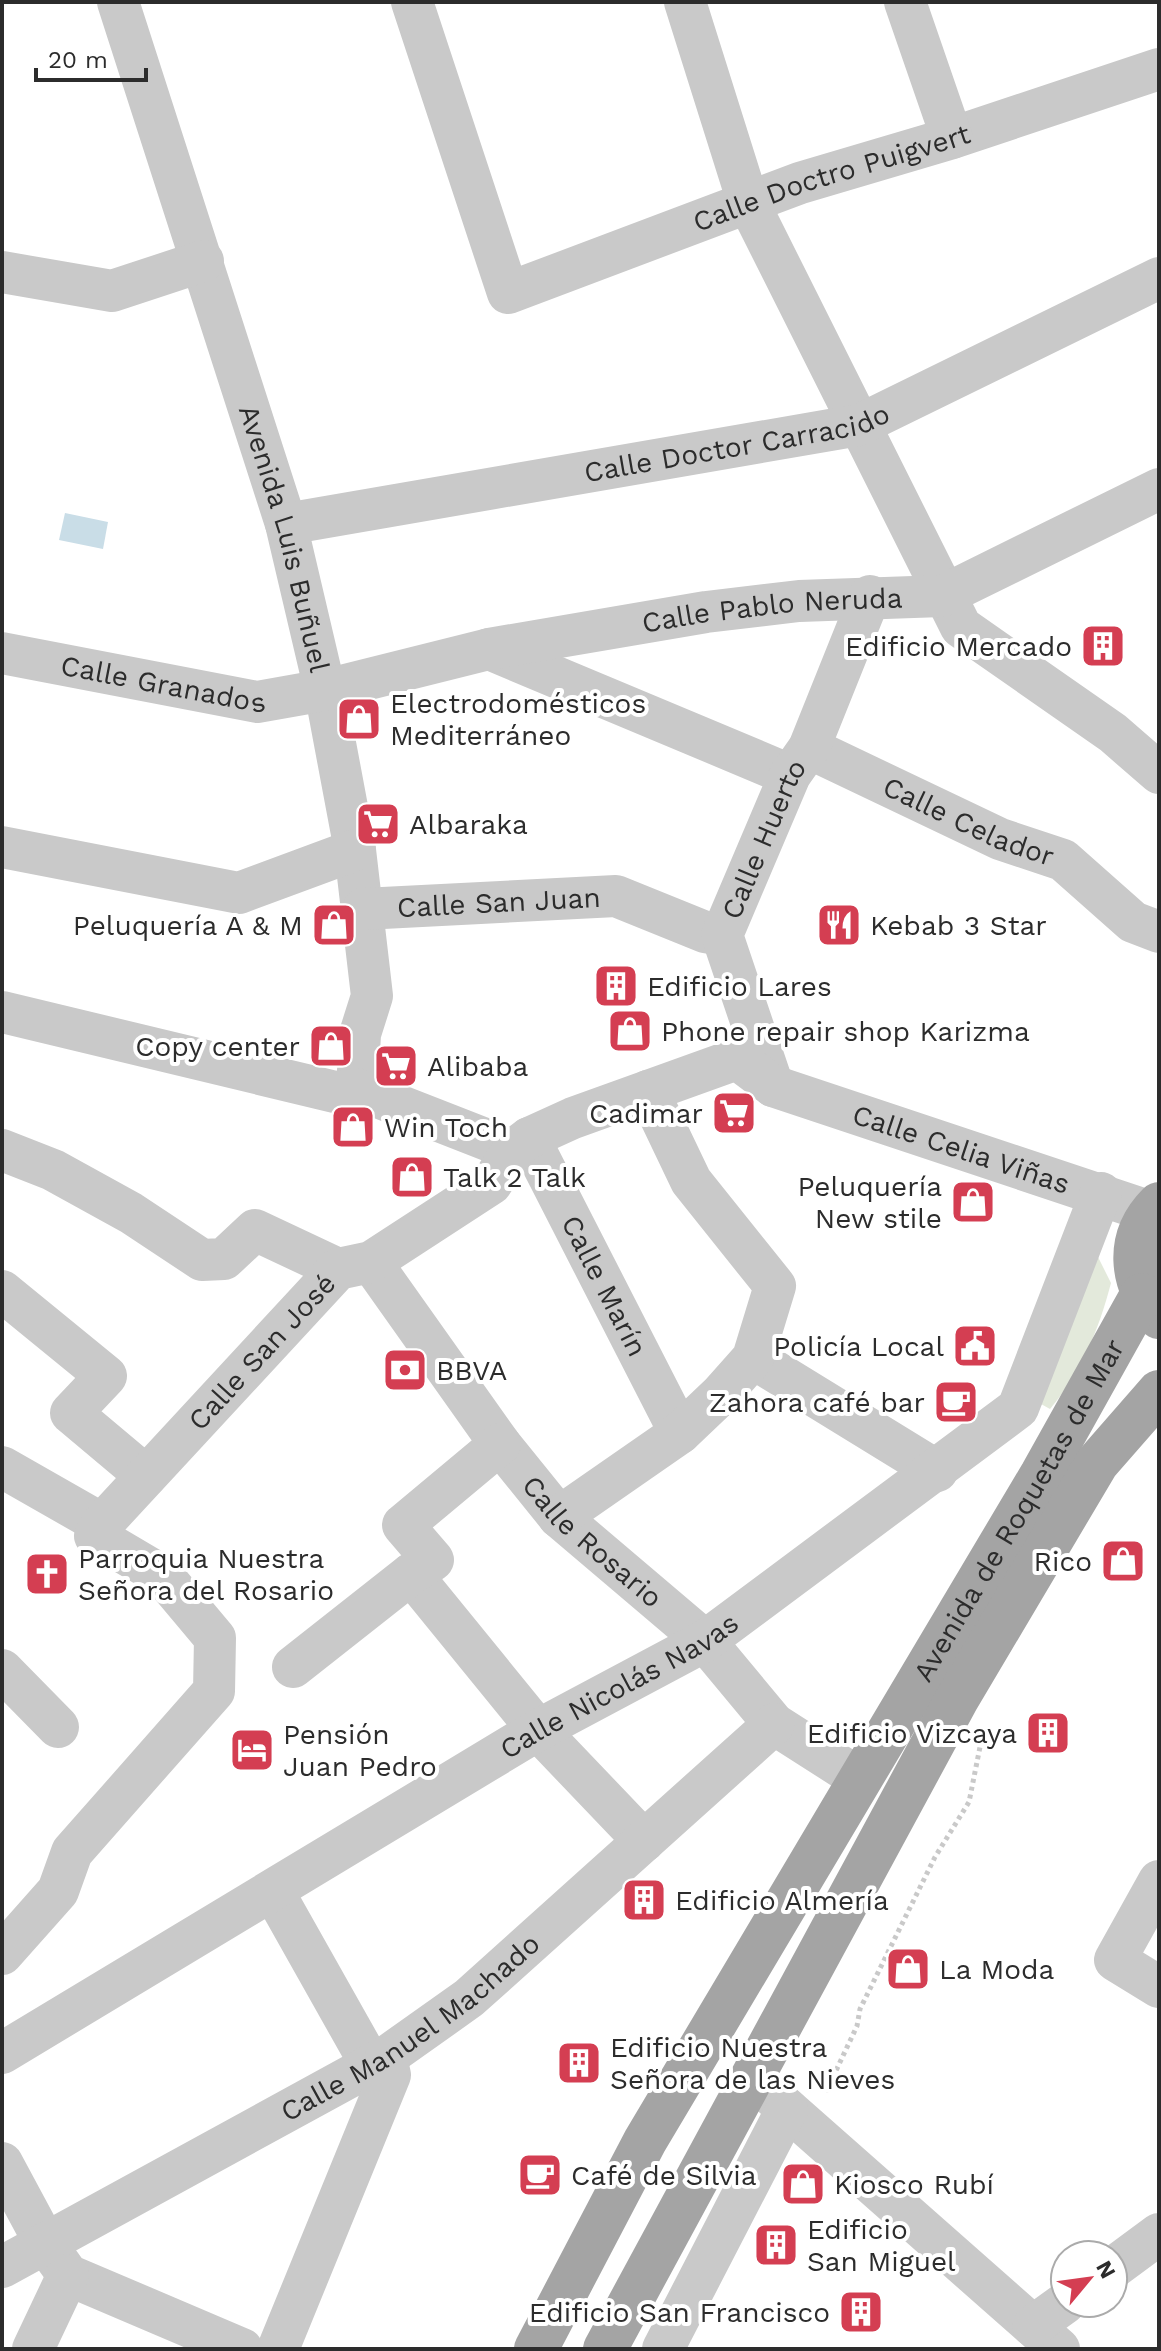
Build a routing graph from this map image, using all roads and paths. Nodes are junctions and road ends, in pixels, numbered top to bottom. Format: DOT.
graph roads {
  1 [pos="118,2"];
  2 [pos="412,2"];
  3 [pos="685,2"];
  4 [pos="905,2"];
  5 [pos="1159,69"];
  6 [pos="952,138"];
  7 [pos="748,202"];
  8 [pos="203,261"];
  9 [pos="2,272"];
  10 [pos="1159,278"];
  11 [pos="859,425"];
  12 [pos="1159,489"];
  13 [pos="286,524"];
  14 [pos="870,596"];
  15 [pos="942,596"];
  16 [pos="489,649"];
  17 [pos="2,653"];
  18 [pos="325,690"];
  19 [pos="800,762"];
  20 [pos="1159,773"];
  21 [pos="2,847"];
  22 [pos="355,850"];
  23 [pos="363,909"];
  24 [pos="1159,932"];
  25 [pos="722,935"];
  26 [pos="3,1013"];
  27 [pos="773,1086"];
  28 [pos="357,1089"];
  29 [pos="648,1091"];
  30 [pos="521,1144"];
  31 [pos="2,1150"];
  32 [pos="1101,1193"];
  33 [pos="1155,1208"];
  34 [pos="354,1266"];
  35 [pos="2,1291"];
  36 [pos="1151,1306"];
  37 [pos="753,1358"];
  38 [pos="1159,1392"];
  39 [pos="680,1433"];
  40 [pos="500,1444"];
  41 [pos="2,1467"];
  42 [pos="937,1471"];
  43 [pos="146,1476"];
  44 [pos="559,1517"];
  45 [pos="102,1524"];
  46 [pos="411,1574"];
  47 [pos="705,1641"];
  48 [pos="293,1667"];
  49 [pos="2,1670"];
  50 [pos="774,1724"];
  51 [pos="58,1727"];
  52 [pos="538,1730"];
  53 [pos="860,1779"];
  54 [pos="644,1841"];
  55 [pos="935,1857"];
  56 [pos="1159,1881"];
  57 [pos="273,1891"];
  58 [pos="2,1954"];
  59 [pos="1159,1987"];
  60 [pos="2,2053"];
  61 [pos="379,2061"];
  62 [pos="752,2078"];
  63 [pos="826,2092"];
  64 [pos="787,2109"];
  65 [pos="2,2163"];
  66 [pos="1159,2234"];
  67 [pos="1129,2256"];
  68 [pos="56,2259"];
  69 [pos="2,2267"];
  70 [pos="1052,2326"];
  71 [pos="33,2349"];
  72 [pos="242,2349"];
  73 [pos="278,2349"];
  74 [pos="536,2349"];
  75 [pos="605,2349"];
  76 [pos="663,2349"];
  1 -- 8 [label="street, Avenida Luis Buñuel"];
  2 -- 7 [label="street, Calle Doctro Puigvert"];
  3 -- 7 [label="street"];
  4 -- 6 [label="street"];
  5 -- 6 [label="street, Calle Doctro Puigvert"];
  6 -- 7 [label="street, Calle Doctro Puigvert"];
  7 -- 11 [label="street"];
  8 -- 9 [label="street"];
  8 -- 13 [label="street, Avenida Luis Buñuel"];
  10 -- 11 [label="street, Calle Doctor Carracido"];
  11 -- 13 [label="street, Calle Doctor Carracido"];
  11 -- 15 [label="street"];
  12 -- 15 [label="street"];
  13 -- 18 [label="street, Avenida Luis Buñuel"];
  14 -- 15 [label="street, Calle Pablo Neruda"];
  14 -- 16 [label="street, Calle Pablo Neruda"];
  14 -- 19 [label="street, Calle Huerto"];
  15 -- 20 [label="street, Calle Pablo Neruda"];
  16 -- 18 [label="street, Calle Pablo Neruda"];
  16 -- 19 [label="street, Calle Celador"];
  17 -- 18 [label="street, Calle Granados"];
  18 -- 22 [label="street, Avenida Luis Buñuel"];
  19 -- 24 [label="street, Calle Celador"];
  19 -- 25 [label="street, Calle Huerto"];
  21 -- 22 [label="street"];
  22 -- 23 [label="street, Avenida Luis Buñuel"];
  23 -- 25 [label="street, Calle San Juan"];
  23 -- 28 [label="street, Avenida Luis Buñuel"];
  25 -- 27 [label="street, Calle Huerto"];
  26 -- 28 [label="street"];
  27 -- 29 [label="street, Calle Celia Viñas"];
  27 -- 32 [label="street, Calle Celia Viñas"];
  28 -- 30 [label="street"];
  29 -- 30 [label="street"];
  29 -- 37 [label="street"];
  30 -- 34 [label="street, Calle San José"];
  30 -- 39 [label="street, Calle Marín"];
  31 -- 34 [label="street"];
  32 -- 33 [label="street, Calle Celia Viñas"];
  32 -- 42 [label="street, Calle Nicolás Navas"];
  33 -- 36 [label="main road"];
  34 -- 40 [label="street, Calle Rosario"];
  34 -- 43 [label="street, Calle San José"];
  35 -- 43 [label="street"];
  36 -- 53 [label="main road, Avenida de Roquetas de Mar"];
  37 -- 39 [label="street"];
  37 -- 42 [label="street"];
  38 -- 62 [label="main road, Avenida de Roquetas de Mar"];
  39 -- 44 [label="street"];
  40 -- 44 [label="street, Calle Rosario"];
  40 -- 46 [label="street"];
  41 -- 45 [label="street"];
  42 -- 47 [label="street, Calle Nicolás Navas"];
  43 -- 45 [label="street, Calle San José"];
  44 -- 47 [label="street, Calle Rosario"];
  45 -- 58 [label="street"];
  46 -- 48 [label="street"];
  46 -- 52 [label="street"];
  47 -- 50 [label="street, Calle Rosario"];
  47 -- 52 [label="street, Calle Nicolás Navas"];
  49 -- 51 [label="street"];
  50 -- 53 [label="street, Calle Rosario"];
  50 -- 54 [label="street, Calle Manuel Machado"];
  52 -- 54 [label="street"];
  52 -- 57 [label="street, Calle Nicolás Navas"];
  53 -- 74 [label="main road, Avenida de Roquetas de Mar"];
  54 -- 61 [label="street, Calle Manuel Machado"];
  55 -- 63 [label="path"];
  56 -- 59 [label="street"];
  57 -- 60 [label="street, Calle Nicolás Navas"];
  57 -- 61 [label="street"];
  61 -- 68 [label="street, Calle Manuel Machado"];
  61 -- 73 [label="street"];
  62 -- 64 [label="street"];
  62 -- 75 [label="main road, Avenida de Roquetas de Mar"];
  64 -- 70 [label="street"];
  64 -- 76 [label="street"];
  65 -- 68 [label="street"];
  66 -- 67 [label="street"];
  68 -- 69 [label="street, Calle Manuel Machado"];
  68 -- 71 [label="street"];
  68 -- 72 [label="street"];
}
